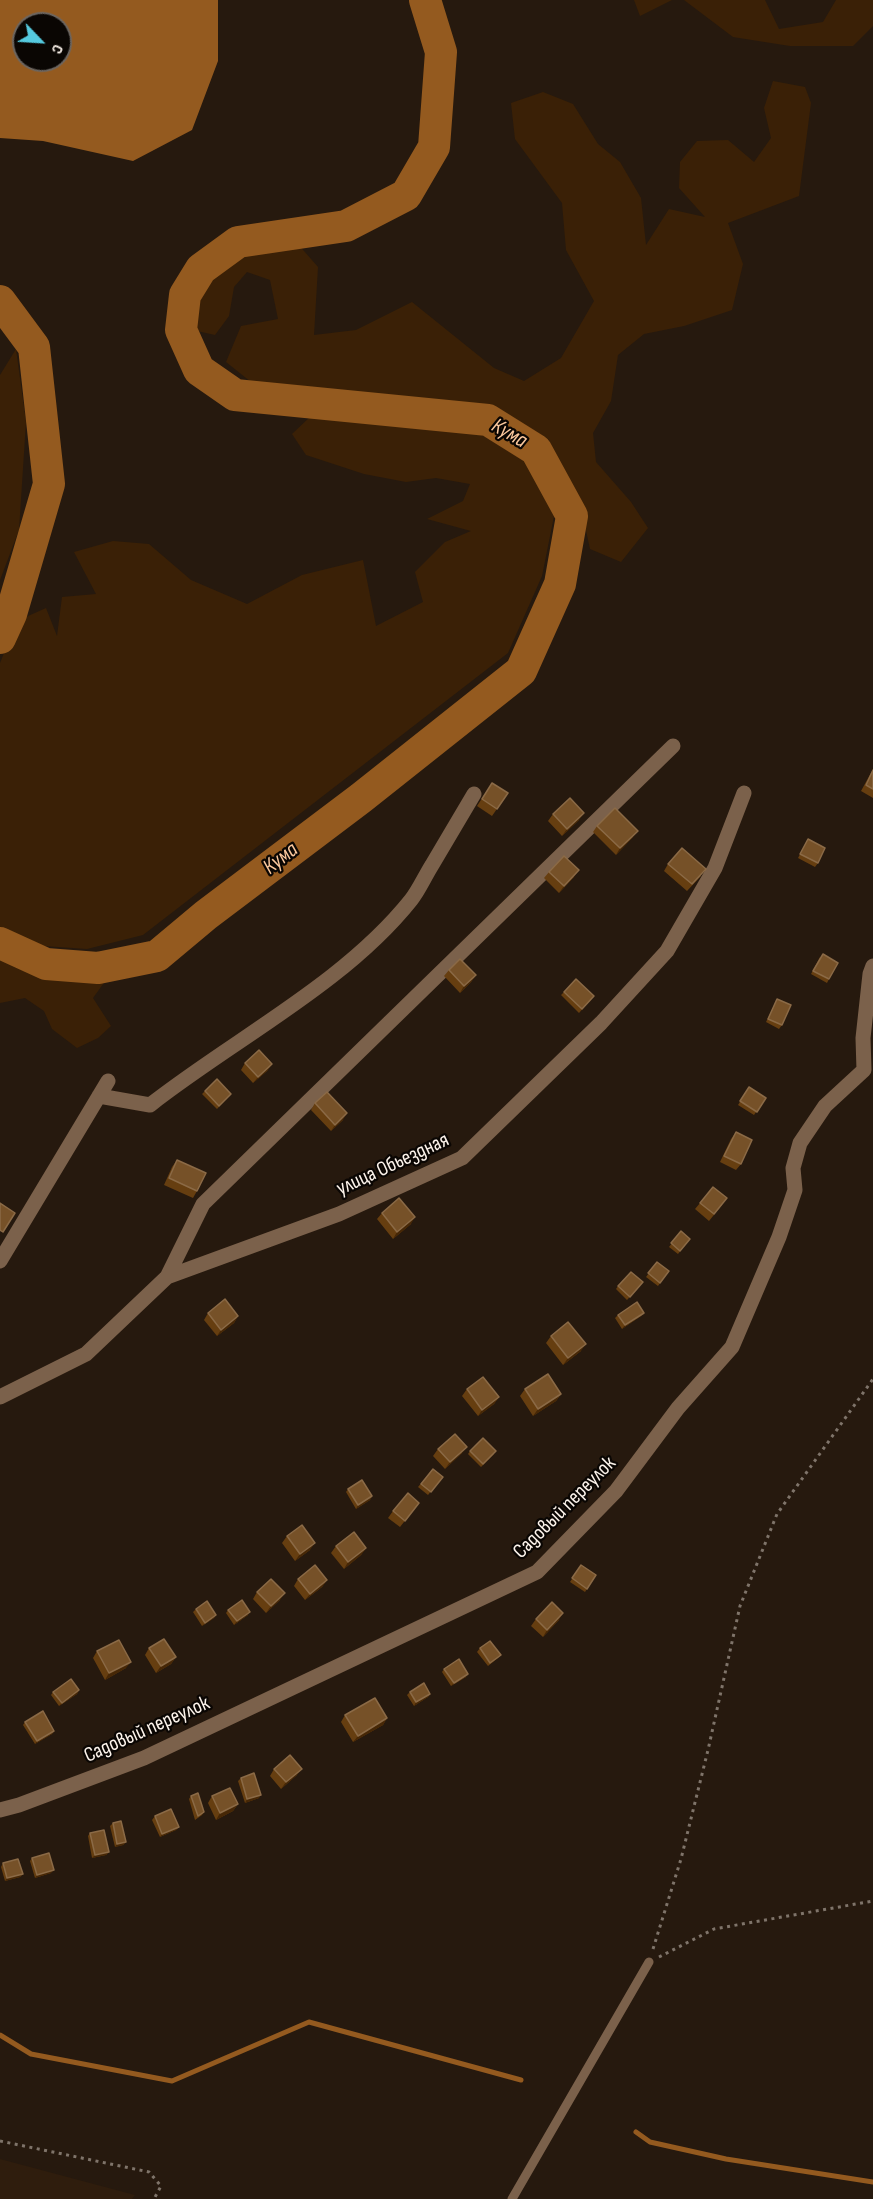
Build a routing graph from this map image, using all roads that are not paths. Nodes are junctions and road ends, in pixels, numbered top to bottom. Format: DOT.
graph roads {
  1 [pos="673,746"];
  2 [pos="744,793"];
  3 [pos="474,794"];
  4 [pos="873,966"];
  5 [pos="108,1081"];
  6 [pos="99,1096"];
  7 [pos="0,1261"];
  8 [pos="167,1277"];
  9 [pos="0,1397"];
  10 [pos="0,1810"];
  11 [pos="649,1962"];
  12 [pos="512,2199"];
  1 -- 8 [label="street"];
  2 -- 8 [label="street, улица Обьездная"];
  3 -- 6 [label="street"];
  4 -- 10 [label="street, Садовый переулок"];
  5 -- 6 [label="street"];
  6 -- 7 [label="street"];
  8 -- 9 [label="street, улица Обьездная"];
  11 -- 12 [label="lane"];
}
